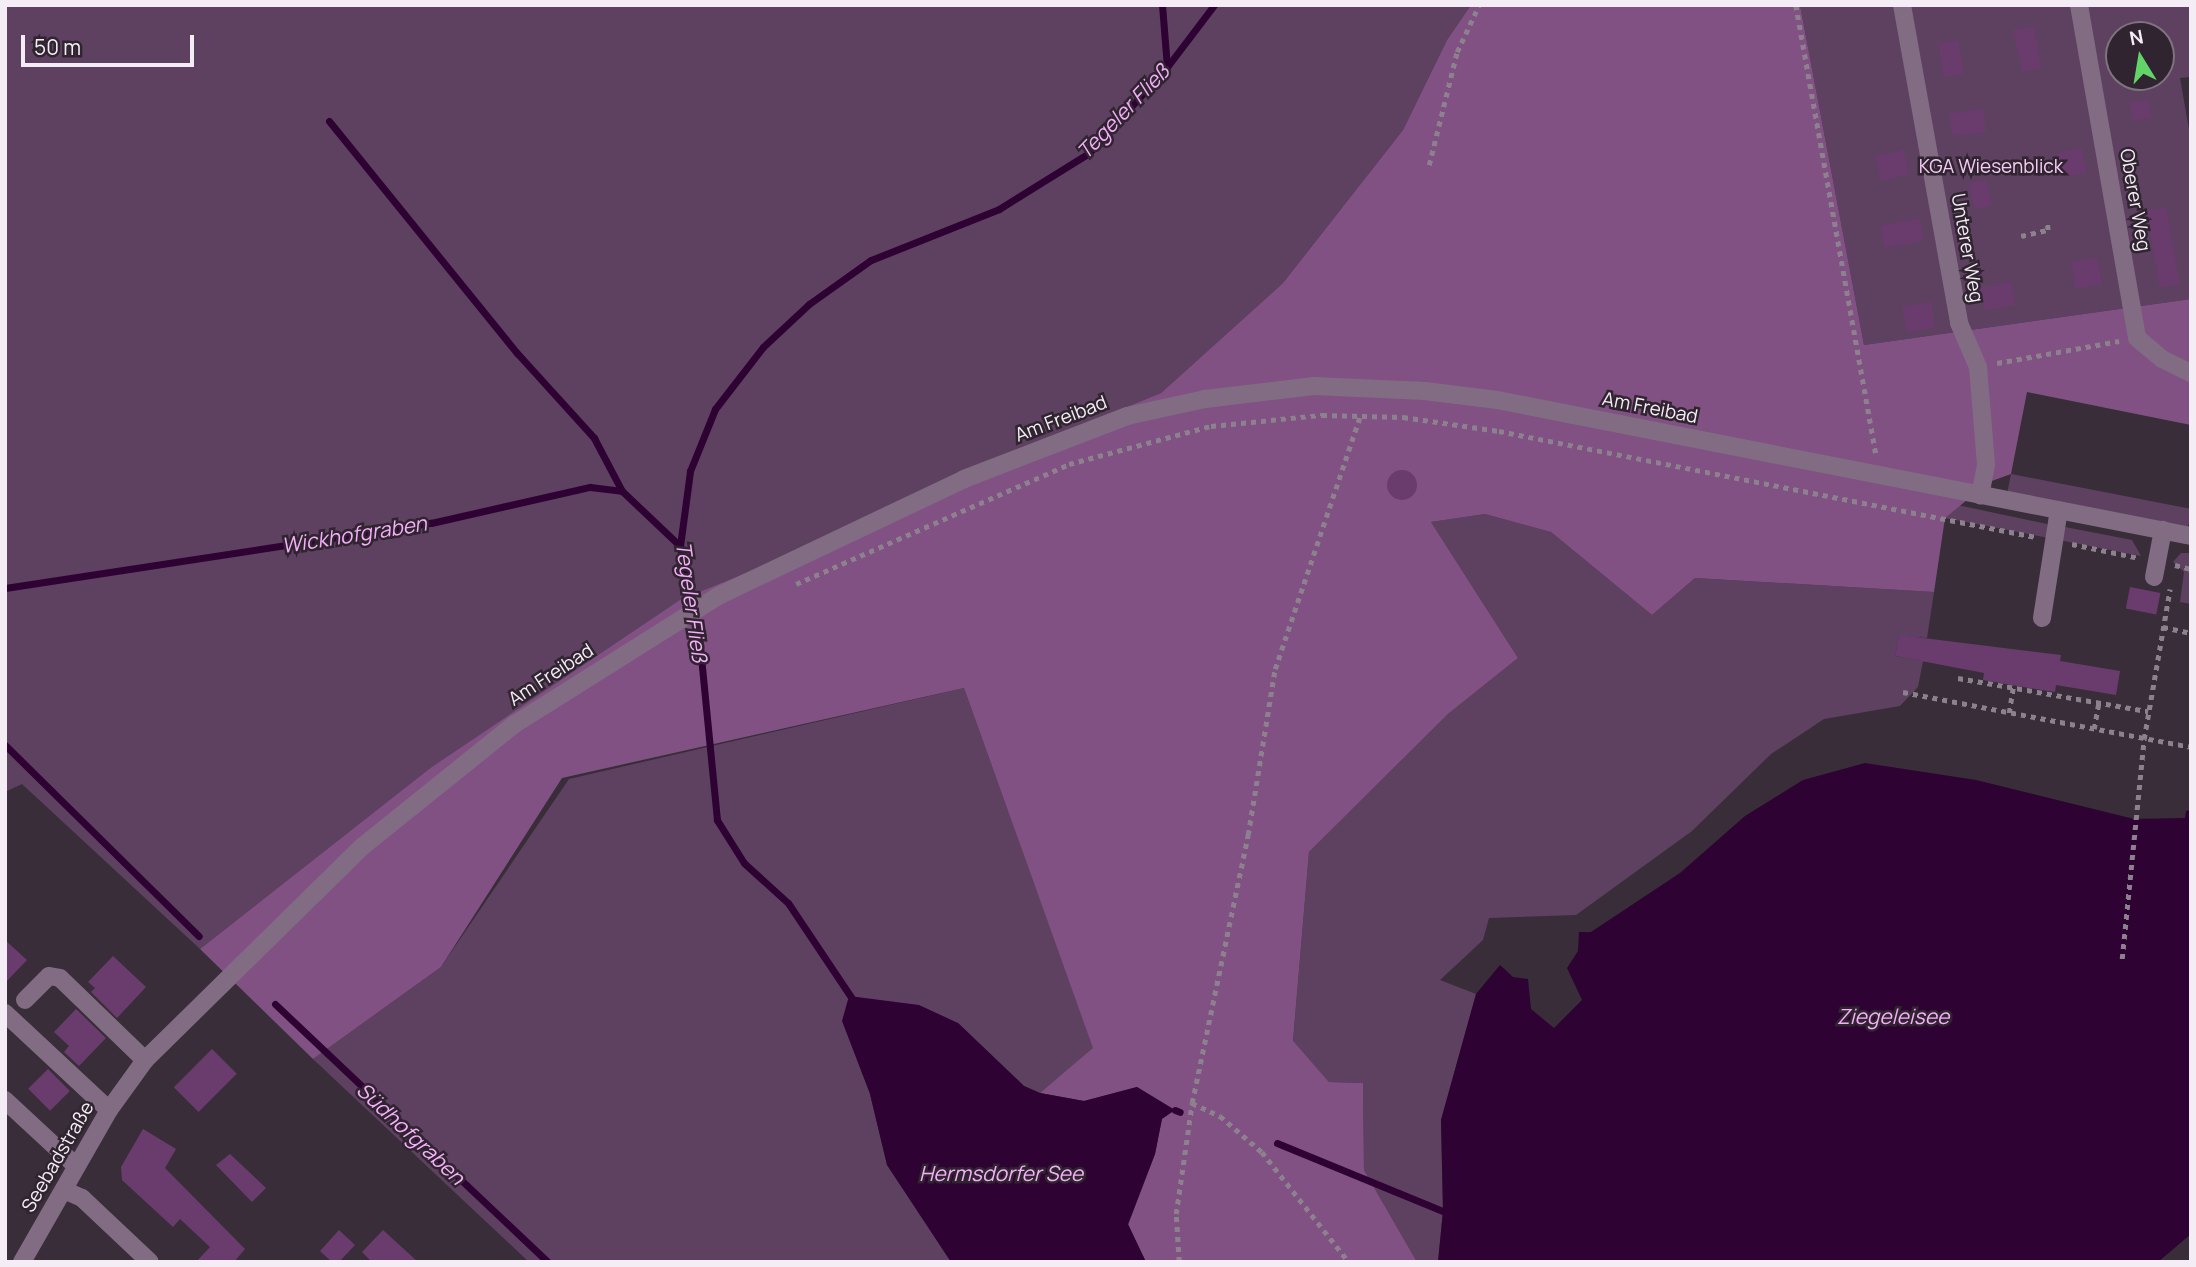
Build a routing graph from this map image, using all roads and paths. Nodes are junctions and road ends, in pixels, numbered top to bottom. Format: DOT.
graph roads {
  1 [pos="1479,5"];
  2 [pos="1796,5"];
  3 [pos="1902,5"];
  4 [pos="2079,5"];
  5 [pos="1429,165"];
  6 [pos="2047,224"];
  7 [pos="2021,236"];
  8 [pos="2137,338"];
  9 [pos="1978,367"];
  10 [pos="2191,373"];
  11 [pos="1361,414"];
  12 [pos="1880,475"];
  13 [pos="1980,495"];
  14 [pos="1886,508"];
  15 [pos="2059,510"];
  16 [pos="2163,530"];
  17 [pos="2191,536"];
  18 [pos="2154,576"];
  19 [pos="784,589"];
  20 [pos="2169,595"];
  21 [pos="2042,618"];
  22 [pos="2163,627"];
  23 [pos="2191,633"];
  24 [pos="1958,678"];
  25 [pos="2013,687"];
  26 [pos="1903,692"];
  27 [pos="2099,702"];
  28 [pos="2148,711"];
  29 [pos="2009,713"];
  30 [pos="2094,729"];
  31 [pos="2144,738"];
  32 [pos="2191,747"];
  33 [pos="2122,959"];
  34 [pos="25,1000"];
  35 [pos="5,1013"];
  36 [pos="145,1060"];
  37 [pos="133,1074"];
  38 [pos="5,1100"];
  39 [pos="1192,1103"];
  40 [pos="109,1110"];
  41 [pos="76,1166"];
  42 [pos="64,1190"];
  43 [pos="22,1262"];
  44 [pos="150,1262"];
  45 [pos="1179,1262"];
  46 [pos="1349,1262"];
  1 -- 5 [label="path"];
  2 -- 12 [label="path"];
  3 -- 9 [label="street, Unterer Weg"];
  4 -- 8 [label="street, Oberer Weg"];
  6 -- 7 [label="path"];
  8 -- 9 [label="path"];
  8 -- 10 [label="street"];
  9 -- 13 [label="street, Unterer Weg"];
  11 -- 14 [label="path"];
  11 -- 19 [label="path"];
  11 -- 39 [label="path"];
  12 -- 13 [label="street, Am Freibad"];
  12 -- 36 [label="street, Am Freibad"];
  13 -- 15 [label="street, Am Freibad"];
  15 -- 16 [label="street, Am Freibad"];
  15 -- 21 [label="street"];
  16 -- 17 [label="street, Am Freibad"];
  16 -- 18 [label="street"];
  20 -- 22 [label="path"];
  22 -- 23 [label="path"];
  22 -- 28 [label="path"];
  24 -- 25 [label="path"];
  25 -- 27 [label="path"];
  25 -- 29 [label="path"];
  26 -- 29 [label="path"];
  27 -- 28 [label="path"];
  27 -- 30 [label="path"];
  28 -- 31 [label="path"];
  29 -- 30 [label="path"];
  30 -- 31 [label="path"];
  31 -- 32 [label="path"];
  31 -- 33 [label="path"];
  34 -- 36 [label="street"];
  35 -- 40 [label="street"];
  36 -- 37 [label="street, Am Freibad"];
  37 -- 40 [label="street, Seebadstraße"];
  38 -- 41 [label="street"];
  39 -- 45 [label="path"];
  39 -- 46 [label="path"];
  40 -- 41 [label="street, Seebadstraße"];
  41 -- 42 [label="street, Seebadstraße"];
  42 -- 43 [label="street, Seebadstraße"];
  42 -- 44 [label="street"];
}
